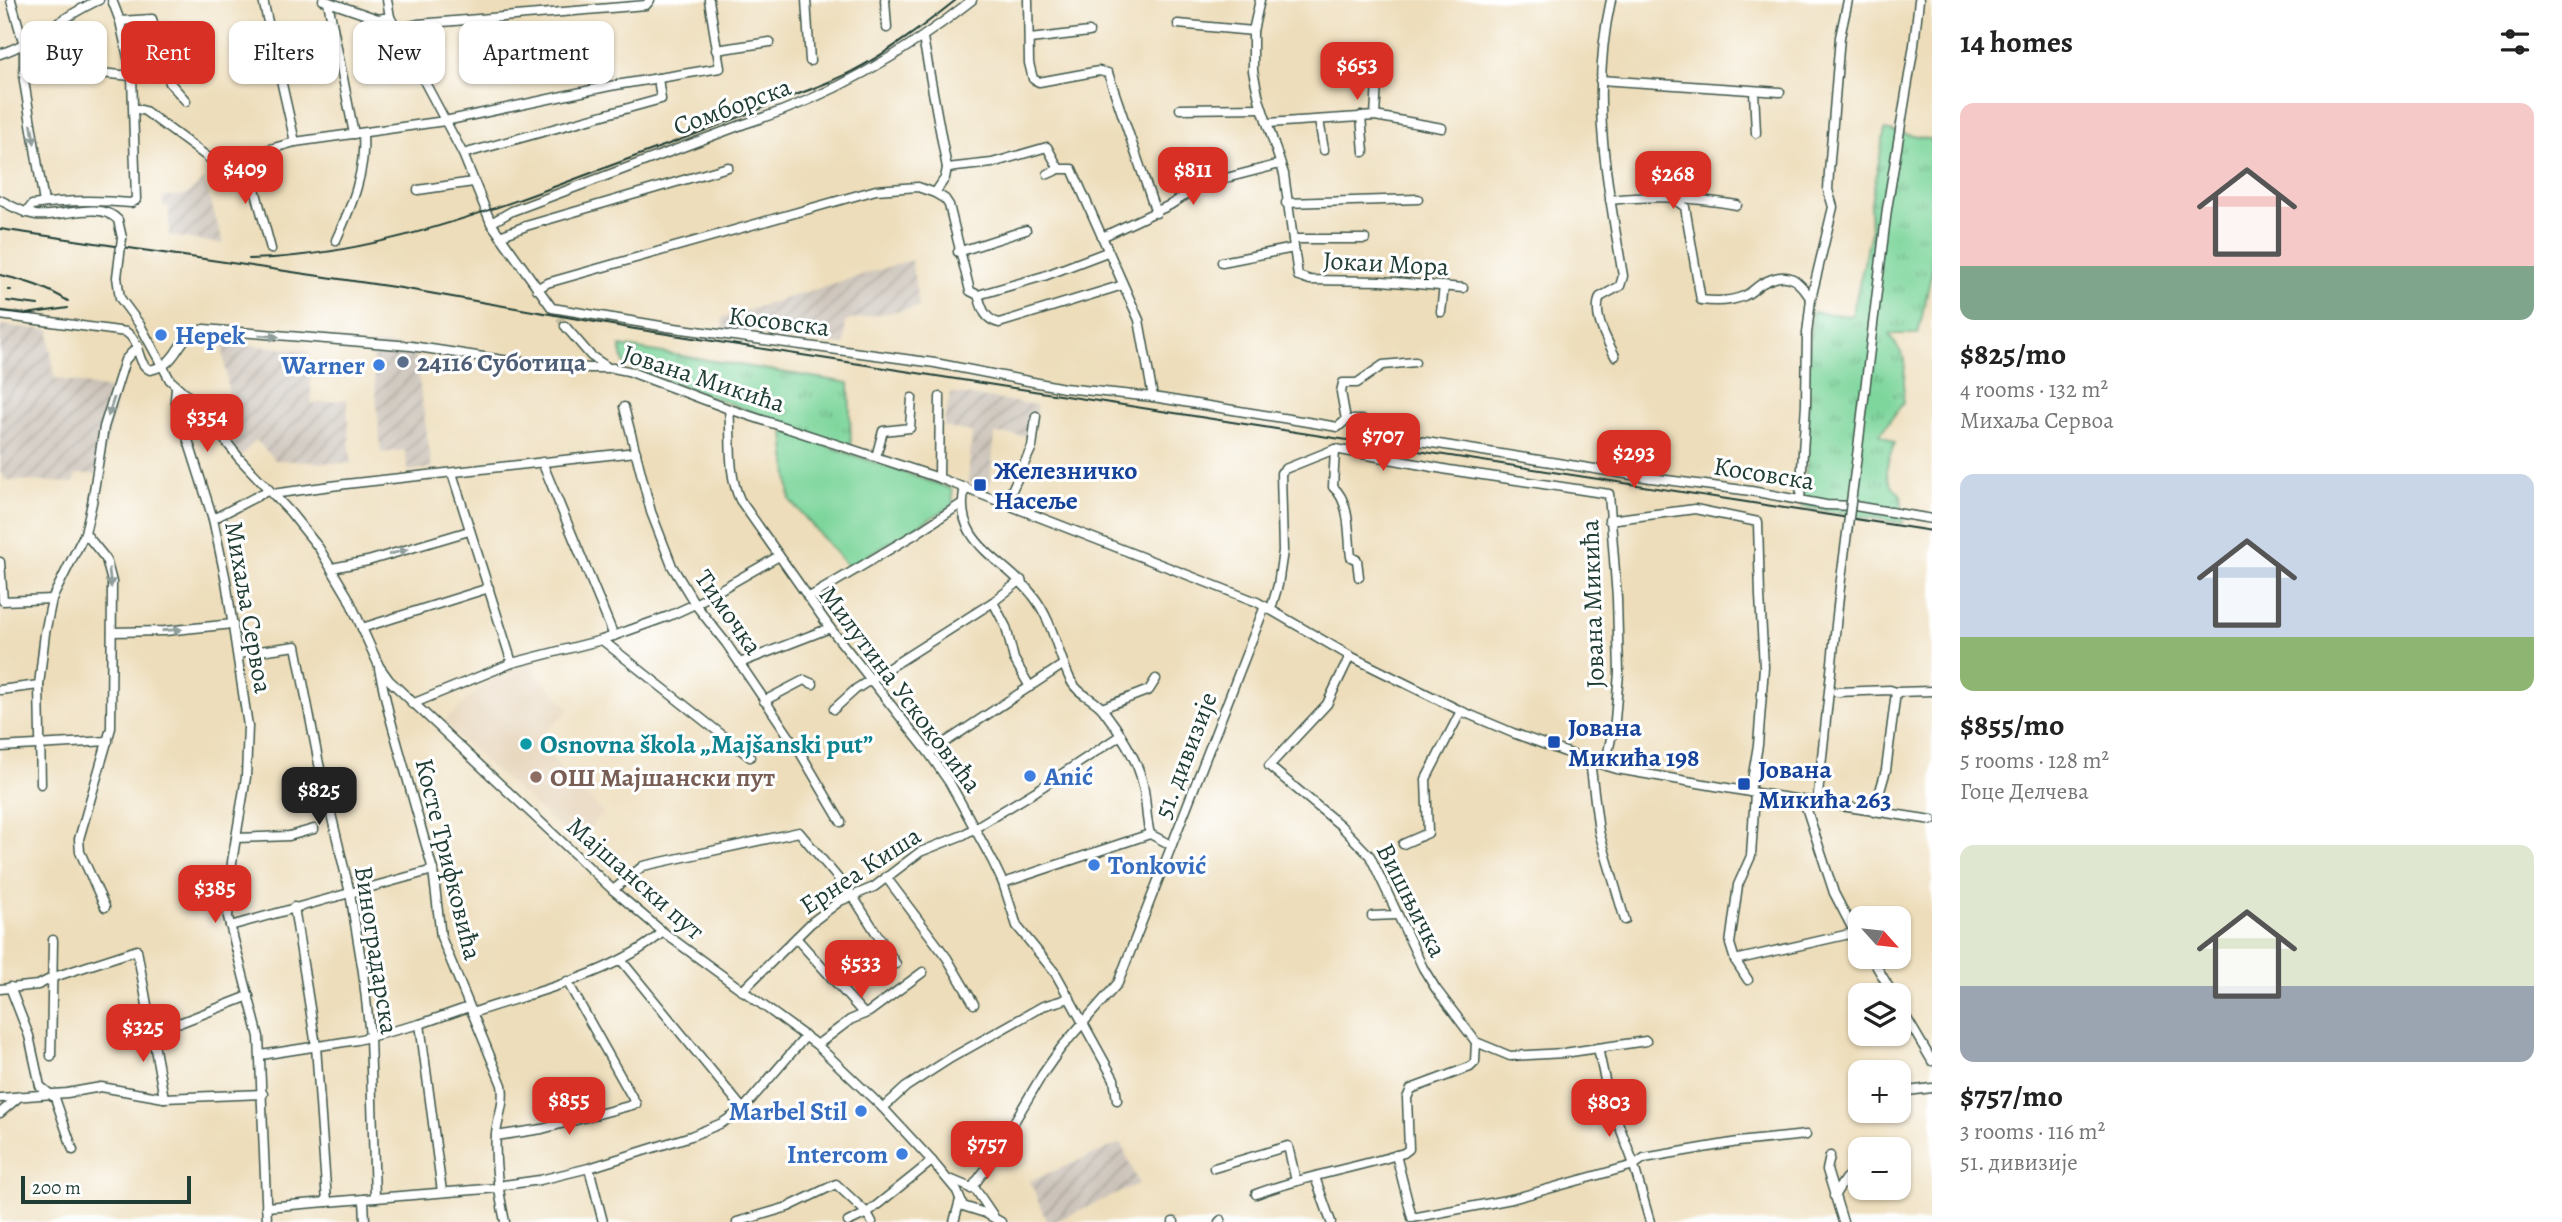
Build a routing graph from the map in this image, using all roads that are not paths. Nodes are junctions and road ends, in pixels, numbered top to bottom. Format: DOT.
graph roads {
  1 [pos="11,0"];
  2 [pos="99,0"];
  3 [pos="112,0"];
  4 [pos="263,0"];
  5 [pos="387,0"];
  6 [pos="709,0"];
  7 [pos="806,0"];
  8 [pos="885,0"];
  9 [pos="972,0"];
  10 [pos="1028,0"];
  11 [pos="1259,0"];
  12 [pos="1611,0"];
  13 [pos="1847,0"];
  14 [pos="1919,0"];
  15 [pos="326,1"];
  16 [pos="650,2"];
  17 [pos="390,16"];
  18 [pos="61,21"];
  19 [pos="120,21"];
  20 [pos="393,21"];
  21 [pos="445,21"];
  22 [pos="1178,24"];
  23 [pos="121,26"];
  24 [pos="887,28"];
  25 [pos="1253,31"];
  26 [pos="1089,32"];
  27 [pos="21,35"];
  28 [pos="923,38"];
  29 [pos="1030,39"];
  30 [pos="770,42"];
  31 [pos="21,46"];
  32 [pos="716,50"];
  33 [pos="0,54"];
  34 [pos="810,61"];
  35 [pos="1378,65"];
  36 [pos="658,78"];
  37 [pos="1600,80"];
  38 [pos="27,84"];
  39 [pos="132,84"];
  40 [pos="426,84"];
  41 [pos="1754,91"];
  42 [pos="1780,92"];
  43 [pos="187,101"];
  44 [pos="134,108"];
  45 [pos="1262,108"];
  46 [pos="1180,109"];
  47 [pos="1361,116"];
  48 [pos="1375,116"];
  49 [pos="1319,120"];
  50 [pos="445,121"];
  51 [pos="1268,123"];
  52 [pos="1442,128"];
  53 [pos="358,133"];
  54 [pos="1756,133"];
  55 [pos="295,142"];
  56 [pos="1324,150"];
  57 [pos="1364,152"];
  58 [pos="463,153"];
  59 [pos="246,155"];
  60 [pos="1280,164"];
  61 [pos="728,167"];
  62 [pos="947,168"];
  63 [pos="1059,169"];
  64 [pos="1048,174"];
  65 [pos="473,183"];
  66 [pos="418,190"];
  67 [pos="934,193"];
  68 [pos="1671,197"];
  69 [pos="1418,199"];
  70 [pos="0,200"];
  71 [pos="1611,200"];
  72 [pos="1286,202"];
  73 [pos="44,203"];
  74 [pos="1737,205"];
  75 [pos="26,213"];
  76 [pos="1156,213"];
  77 [pos="491,223"];
  78 [pos="1026,230"];
  79 [pos="500,236"];
  80 [pos="1102,236"];
  81 [pos="1365,239"];
  82 [pos="336,240"];
  83 [pos="1294,243"];
  84 [pos="271,249"];
  85 [pos="958,251"];
  86 [pos="1107,252"];
  87 [pos="1222,262"];
  88 [pos="1123,285"];
  89 [pos="1444,286"];
  90 [pos="1463,288"];
  91 [pos="537,289"];
  92 [pos="978,295"];
  93 [pos="1811,299"];
  94 [pos="1441,312"];
  95 [pos="0,315"];
  96 [pos="565,326"];
  97 [pos="138,346"];
  98 [pos="591,356"];
  99 [pos="1615,356"];
  100 [pos="1415,362"];
  101 [pos="162,367"];
  102 [pos="589,368"];
  103 [pos="613,368"];
  104 [pos="176,388"];
  105 [pos="940,397"];
  106 [pos="1153,397"];
  107 [pos="912,398"];
  108 [pos="624,407"];
  109 [pos="729,409"];
  110 [pos="1036,416"];
  111 [pos="1346,420"];
  112 [pos="1335,449"];
  113 [pos="636,452"];
  114 [pos="876,457"];
  115 [pos="542,462"];
  116 [pos="452,473"];
  117 [pos="939,478"];
  118 [pos="965,488"];
  119 [pos="270,492"];
  120 [pos="1800,500"];
  121 [pos="1006,503"];
  122 [pos="961,504"];
  123 [pos="213,519"];
  124 [pos="1932,519"];
  125 [pos="1609,520"];
  126 [pos="469,531"];
  127 [pos="85,533"];
  128 [pos="779,556"];
  129 [pos="0,562"];
  130 [pos="332,568"];
  131 [pos="1359,576"];
  132 [pos="1021,580"];
  133 [pos="489,588"];
  134 [pos="808,598"];
  135 [pos="52,599"];
  136 [pos="993,602"];
  137 [pos="695,604"];
  138 [pos="1268,607"];
  139 [pos="233,624"];
  140 [pos="362,628"];
  141 [pos="830,628"];
  142 [pos="112,632"];
  143 [pos="614,636"];
  144 [pos="602,639"];
  145 [pos="238,654"];
  146 [pos="1350,656"];
  147 [pos="512,663"];
  148 [pos="740,663"];
  149 [pos="1064,664"];
  150 [pos="379,666"];
  151 [pos="872,679"];
  152 [pos="1156,679"];
  153 [pos="813,684"];
  154 [pos="39,685"];
  155 [pos="1030,687"];
  156 [pos="0,690"];
  157 [pos="1932,691"];
  158 [pos="1838,692"];
  159 [pos="1896,692"];
  160 [pos="764,701"];
  161 [pos="412,704"];
  162 [pos="1102,708"];
  163 [pos="834,709"];
  164 [pos="1461,710"];
  165 [pos="1121,735"];
  166 [pos="108,741"];
  167 [pos="41,744"];
  168 [pos="0,747"];
  169 [pos="929,752"];
  170 [pos="750,757"];
  171 [pos="1590,761"];
  172 [pos="1605,766"];
  173 [pos="41,784"];
  174 [pos="1753,793"];
  175 [pos="1804,801"];
  176 [pos="1817,804"];
  177 [pos="1874,812"];
  178 [pos="1932,820"];
  179 [pos="841,822"];
  180 [pos="976,827"];
  181 [pos="314,830"];
  182 [pos="1150,834"];
  183 [pos="236,838"];
  184 [pos="1403,844"];
  185 [pos="1171,845"];
  186 [pos="433,870"];
  187 [pos="886,877"];
  188 [pos="1003,883"];
  189 [pos="613,890"];
  190 [pos="351,893"];
  191 [pos="852,895"];
  192 [pos="105,907"];
  193 [pos="294,907"];
  194 [pos="1397,915"];
  195 [pos="1372,916"];
  196 [pos="1625,920"];
  197 [pos="1848,921"];
  198 [pos="230,926"];
  199 [pos="663,932"];
  200 [pos="1848,934"];
  201 [pos="796,938"];
  202 [pos="53,940"];
  203 [pos="621,960"];
  204 [pos="1735,960"];
  205 [pos="896,964"];
  206 [pos="923,972"];
  207 [pos="54,977"];
  208 [pos="1748,980"];
  209 [pos="568,981"];
  210 [pos="10,987"];
  211 [pos="0,989"];
  212 [pos="742,991"];
  213 [pos="249,996"];
  214 [pos="1070,998"];
  215 [pos="974,1004"];
  216 [pos="471,1010"];
  217 [pos="864,1014"];
  218 [pos="1082,1022"];
  219 [pos="419,1024"];
  220 [pos="1911,1024"];
  221 [pos="150,1025"];
  222 [pos="370,1036"];
  223 [pos="806,1036"];
  224 [pos="1646,1041"];
  225 [pos="1476,1042"];
  226 [pos="817,1045"];
  227 [pos="316,1046"];
  228 [pos="1598,1048"];
  229 [pos="261,1055"];
  230 [pos="51,1056"];
  231 [pos="1931,1057"];
  232 [pos="1932,1088"];
  233 [pos="1911,1091"];
  234 [pos="51,1094"];
  235 [pos="262,1094"];
  236 [pos="20,1096"];
  237 [pos="0,1098"];
  238 [pos="164,1098"];
  239 [pos="1116,1101"];
  240 [pos="883,1108"];
  241 [pos="743,1109"];
  242 [pos="0,1113"];
  243 [pos="1806,1135"];
  244 [pos="496,1136"];
  245 [pos="73,1150"];
  246 [pos="1396,1155"];
  247 [pos="1830,1156"];
  248 [pos="932,1161"];
  249 [pos="1634,1165"];
  250 [pos="988,1166"];
  251 [pos="589,1168"];
  252 [pos="1214,1168"];
  253 [pos="1848,1175"];
  254 [pos="946,1177"];
  255 [pos="1315,1177"];
  256 [pos="1296,1181"];
  257 [pos="498,1188"];
  258 [pos="970,1189"];
  259 [pos="442,1192"];
  260 [pos="1256,1194"];
  261 [pos="1833,1196"];
  262 [pos="980,1197"];
  263 [pos="375,1198"];
  264 [pos="960,1198"];
  265 [pos="364,1199"];
  266 [pos="327,1202"];
  267 [pos="266,1207"];
  268 [pos="970,1209"];
  269 [pos="867,1213"];
  270 [pos="999,1220"];
  271 [pos="267,1222"];
  272 [pos="365,1222"];
  273 [pos="505,1222"];
  274 [pos="603,1222"];
  275 [pos="737,1222"];
  276 [pos="848,1222"];
  277 [pos="872,1222"];
  278 [pos="956,1222"];
  279 [pos="1331,1222"];
  280 [pos="1650,1222"];
  281 [pos="1843,1222"];
  1 -- 27 [label="street"];
  2 -- 18 [label="street"];
  3 -- 19 [label="street"];
  4 -- 55 [label="street"];
  5 -- 17 [label="street, Косовска"];
  6 -- 32 [label="street"];
  7 -- 34 [label="street"];
  8 -- 24 [label="street"];
  9 -- 28 [label="street, Сомборска"];
  10 -- 29 [label="street"];
  11 -- 25 [label="street, Јокаи Мора"];
  12 -- 37 [label="street"];
  13 -- 93 [label="street"];
  14 -- 176 [label="street, bridge"];
  15 -- 17 [label="street"];
  15 -- 53 [label="street"];
  16 -- 21 [label="street"];
  17 -- 20 [label="street, Косовска"];
  19 -- 23 [label="street"];
  19 -- 43 [label="street"];
  22 -- 25 [label="street"];
  25 -- 45 [label="street, Јокаи Мора"];
  26 -- 29 [label="street"];
  28 -- 62 [label="street"];
  28 -- 77 [label="street, Сомборска"];
  29 -- 76 [label="street"];
  30 -- 32 [label="street"];
  31 -- 33 [label="street"];
  32 -- 36 [label="street"];
  35 -- 48 [label="street"];
  36 -- 50 [label="street"];
  36 -- 58 [label="street"];
  37 -- 41 [label="street"];
  37 -- 71 [label="street"];
  38 -- 73 [label="street, one-way"];
  39 -- 44 [label="street"];
  40 -- 50 [label="street, Косовска"];
  41 -- 42 [label="street"];
  41 -- 54 [label="street"];
  44 -- 59 [label="street"];
  44 -- 73 [label="street"];
  45 -- 46 [label="street"];
  45 -- 51 [label="street, Јокаи Мора"];
  47 -- 48 [label="street"];
  47 -- 49 [label="street"];
  47 -- 57 [label="street"];
  48 -- 52 [label="street"];
  49 -- 51 [label="street"];
  49 -- 56 [label="street"];
  50 -- 53 [label="street"];
  50 -- 58 [label="street, Косовска"];
  51 -- 60 [label="street, Јокаи Мора"];
  53 -- 55 [label="street"];
  53 -- 82 [label="street"];
  55 -- 59 [label="street"];
  58 -- 65 [label="street, Косовска"];
  59 -- 84 [label="street"];
  60 -- 72 [label="street, Јокаи Мора"];
  60 -- 76 [label="street"];
  61 -- 79 [label="street"];
  62 -- 63 [label="street"];
  62 -- 67 [label="street"];
  63 -- 64 [label="street"];
  63 -- 80 [label="street"];
  65 -- 66 [label="street"];
  65 -- 77 [label="street, Косовска"];
  67 -- 85 [label="street"];
  67 -- 91 [label="street"];
  68 -- 71 [label="street"];
  68 -- 74 [label="street"];
  68 -- 93 [label="street"];
  69 -- 72 [label="street"];
  70 -- 75 [label="street"];
  71 -- 99 [label="street"];
  72 -- 83 [label="street, Јокаи Мора"];
  73 -- 75 [label="street"];
  75 -- 101 [label="street, Мајшански пут, bridge"];
  76 -- 80 [label="street"];
  77 -- 79 [label="street, Косовска"];
  78 -- 85 [label="street"];
  79 -- 91 [label="street, Косовска"];
  80 -- 86 [label="street"];
  81 -- 83 [label="street"];
  83 -- 87 [label="street"];
  83 -- 89 [label="street, Јокаи Мора"];
  85 -- 92 [label="street"];
  86 -- 88 [label="street"];
  86 -- 92 [label="street"];
  88 -- 92 [label="street"];
  88 -- 106 [label="street"];
  89 -- 90 [label="street, Јокаи Мора"];
  89 -- 94 [label="street"];
  91 -- 106 [label="street, Косовска"];
  93 -- 120 [label="street"];
  95 -- 97 [label="street"];
  96 -- 98 [label="street"];
  97 -- 101 [label="street"];
  97 -- 127 [label="street, one-way"];
  98 -- 102 [label="street"];
  98 -- 103 [label="street"];
  100 -- 111 [label="street"];
  101 -- 102 [label="street, Јована Микића, one-way"];
  101 -- 104 [label="street, Мајшански пут"];
  102 -- 103 [label="street, Јована Микића"];
  103 -- 109 [label="street, Јована Микића"];
  104 -- 119 [label="street, Мајшански пут"];
  104 -- 123 [label="street, Михаља Сервоа"];
  105 -- 117 [label="street"];
  106 -- 111 [label="street, Косовска"];
  107 -- 114 [label="street"];
  108 -- 113 [label="street, Тимочка"];
  109 -- 114 [label="street, Јована Микића"];
  109 -- 128 [label="street, Милутина Ускоковића"];
  110 -- 121 [label="street"];
  111 -- 120 [label="street, Косовска"];
  112 -- 125 [label="street, Јована Микића"];
  112 -- 131 [label="street"];
  112 -- 138 [label="street"];
  113 -- 115 [label="street"];
  113 -- 137 [label="street, Тимочка"];
  114 -- 117 [label="street, Јована Микића"];
  115 -- 116 [label="street"];
  115 -- 143 [label="street"];
  116 -- 119 [label="street"];
  116 -- 126 [label="street"];
  117 -- 118 [label="street, Јована Микића"];
  118 -- 121 [label="street, Јована Микића"];
  118 -- 122 [label="street"];
  119 -- 123 [label="street"];
  119 -- 130 [label="street, Мајшански пут"];
  120 -- 124 [label="street, Косовска"];
  121 -- 138 [label="street, Јована Микића"];
  122 -- 132 [label="street"];
  122 -- 134 [label="street"];
  123 -- 139 [label="street, Михаља Сервоа"];
  125 -- 172 [label="street, Јована Микића"];
  125 -- 174 [label="street"];
  130 -- 126 [label="street, one-way"];
  126 -- 133 [label="street"];
  127 -- 135 [label="street"];
  127 -- 142 [label="street, one-way"];
  128 -- 134 [label="street, Милутина Ускоковића"];
  128 -- 137 [label="street"];
  129 -- 135 [label="street"];
  130 -- 140 [label="street, Мајшански пут"];
  132 -- 136 [label="street"];
  132 -- 149 [label="street"];
  133 -- 140 [label="street"];
  133 -- 147 [label="street"];
  134 -- 141 [label="street, Милутина Ускоковића"];
  135 -- 154 [label="street"];
  136 -- 151 [label="street"];
  136 -- 155 [label="street"];
  137 -- 143 [label="street"];
  137 -- 148 [label="street, Тимочка"];
  138 -- 146 [label="street, Јована Микића"];
  138 -- 185 [label="street, 51. дивизије"];
  142 -- 139 [label="street, one-way"];
  139 -- 145 [label="street, Михаља Сервоа"];
  140 -- 150 [label="street, Мајшански пут"];
  141 -- 148 [label="street"];
  141 -- 151 [label="street, Милутина Ускоковића"];
  142 -- 166 [label="street"];
  143 -- 144 [label="street"];
  144 -- 147 [label="street"];
  144 -- 170 [label="street"];
  145 -- 183 [label="street, Михаља Сервоа"];
  145 -- 190 [label="street, Виноградарска"];
  146 -- 164 [label="street, Јована Микића"];
  146 -- 194 [label="street, Вишњичка"];
  147 -- 161 [label="street"];
  148 -- 160 [label="street, Тимочка"];
  149 -- 155 [label="street"];
  149 -- 162 [label="street"];
  150 -- 161 [label="street, Мајшански пут"];
  150 -- 186 [label="street, Косте Трифковића"];
  151 -- 163 [label="street"];
  151 -- 169 [label="street, Милутина Ускоковића"];
  152 -- 162 [label="street"];
  153 -- 160 [label="street"];
  154 -- 156 [label="street"];
  154 -- 167 [label="street"];
  155 -- 169 [label="street"];
  157 -- 159 [label="street"];
  158 -- 159 [label="street"];
  159 -- 177 [label="street"];
  160 -- 179 [label="street, Тимочка"];
  161 -- 189 [label="street, Мајшански пут"];
  162 -- 165 [label="street"];
  164 -- 171 [label="street, Јована Микића"];
  164 -- 184 [label="street"];
  165 -- 180 [label="street, Ернеа Киша"];
  165 -- 182 [label="street"];
  166 -- 167 [label="street"];
  166 -- 192 [label="street"];
  167 -- 168 [label="street"];
  167 -- 173 [label="street"];
  169 -- 180 [label="street, Милутина Ускоковића"];
  171 -- 172 [label="street, Јована Микића"];
  171 -- 196 [label="street"];
  172 -- 174 [label="street, Јована Микића"];
  174 -- 175 [label="street, Јована Микића"];
  174 -- 204 [label="street"];
  175 -- 176 [label="street, Јована Микића"];
  175 -- 197 [label="street"];
  176 -- 177 [label="street, Јована Микића"];
  177 -- 178 [label="street, Јована Микића"];
  180 -- 187 [label="street, Ернеа Киша"];
  180 -- 188 [label="street, Милутина Ускоковића"];
  181 -- 183 [label="street"];
  182 -- 185 [label="street"];
  182 -- 188 [label="street"];
  183 -- 198 [label="street, Михаља Сервоа"];
  185 -- 218 [label="street, 51. дивизије"];
  186 -- 190 [label="street"];
  186 -- 216 [label="street, Косте Трифковића"];
  187 -- 191 [label="street, Ернеа Киша"];
  187 -- 215 [label="street"];
  188 -- 214 [label="street, Милутина Ускоковића"];
  189 -- 191 [label="street"];
  189 -- 199 [label="street, Мајшански пут"];
  190 -- 193 [label="street"];
  190 -- 222 [label="street, Виноградарска"];
  191 -- 201 [label="street, Ернеа Киша"];
  191 -- 205 [label="street"];
  193 -- 198 [label="street"];
  193 -- 227 [label="street"];
  194 -- 195 [label="street"];
  194 -- 225 [label="street, Вишњичка"];
  198 -- 213 [label="street, Михаља Сервоа"];
  199 -- 203 [label="street"];
  199 -- 212 [label="street, Мајшански пут"];
  200 -- 204 [label="street"];
  201 -- 212 [label="street, Ернеа Киша"];
  201 -- 217 [label="street"];
  202 -- 207 [label="street"];
  203 -- 209 [label="street"];
  203 -- 241 [label="street"];
  204 -- 208 [label="street"];
  206 -- 217 [label="street"];
  207 -- 210 [label="street"];
  207 -- 221 [label="street"];
  207 -- 230 [label="street"];
  209 -- 216 [label="street"];
  209 -- 244 [label="street"];
  210 -- 211 [label="street"];
  210 -- 234 [label="street"];
  212 -- 223 [label="street, Мајшански пут"];
  213 -- 221 [label="street"];
  213 -- 229 [label="street, Михаља Сервоа"];
  214 -- 218 [label="street, Милутина Ускоковића"];
  214 -- 240 [label="street"];
  216 -- 219 [label="street"];
  216 -- 244 [label="street, Косте Трифковића"];
  217 -- 226 [label="street"];
  218 -- 239 [label="street, Милутина Ускоковића"];
  218 -- 250 [label="street, 51. дивизије"];
  219 -- 222 [label="street"];
  219 -- 259 [label="street"];
  220 -- 231 [label="street"];
  221 -- 238 [label="street"];
  222 -- 227 [label="street"];
  222 -- 263 [label="street, Виноградарска"];
  223 -- 226 [label="street, Мајшански пут"];
  223 -- 241 [label="street"];
  224 -- 228 [label="street"];
  225 -- 228 [label="street"];
  225 -- 246 [label="street"];
  226 -- 240 [label="street, Мајшански пут"];
  227 -- 229 [label="street"];
  227 -- 266 [label="street"];
  228 -- 249 [label="street"];
  229 -- 235 [label="street, Михаља Сервоа"];
  232 -- 233 [label="street"];
  234 -- 236 [label="street"];
  234 -- 238 [label="street"];
  234 -- 245 [label="street"];
  235 -- 238 [label="street"];
  235 -- 267 [label="street, Михаља Сервоа"];
  236 -- 237 [label="street"];
  236 -- 242 [label="street"];
  240 -- 248 [label="street, Мајшански пут"];
  241 -- 251 [label="street"];
  243 -- 249 [label="street"];
  244 -- 257 [label="street, Косте Трифковића"];
  246 -- 249 [label="street"];
  246 -- 255 [label="street"];
  247 -- 261 [label="street"];
  248 -- 254 [label="street, Мајшански пут"];
  248 -- 269 [label="street"];
  249 -- 280 [label="street"];
  250 -- 258 [label="street, 51. дивизије"];
  250 -- 262 [label="street, 51. дивизије"];
  251 -- 257 [label="street"];
  251 -- 274 [label="street"];
  252 -- 256 [label="street"];
  253 -- 261 [label="street"];
  254 -- 258 [label="street, Мајшански пут"];
  254 -- 264 [label="street, Мајшански пут"];
  255 -- 256 [label="street"];
  255 -- 279 [label="street"];
  256 -- 260 [label="street"];
  257 -- 259 [label="street"];
  257 -- 273 [label="street, Косте Трифковића"];
  258 -- 262 [label="street"];
  258 -- 264 [label="street"];
  259 -- 263 [label="street"];
  261 -- 281 [label="street"];
  262 -- 268 [label="street"];
  262 -- 270 [label="street"];
  263 -- 265 [label="street"];
  264 -- 268 [label="street"];
  264 -- 278 [label="street"];
  265 -- 266 [label="street"];
  265 -- 272 [label="street"];
  266 -- 267 [label="street"];
  267 -- 271 [label="street, Михаља Сервоа"];
  268 -- 270 [label="street"];
  268 -- 278 [label="street"];
  269 -- 275 [label="street"];
  269 -- 276 [label="street"];
  269 -- 277 [label="street"];
}
